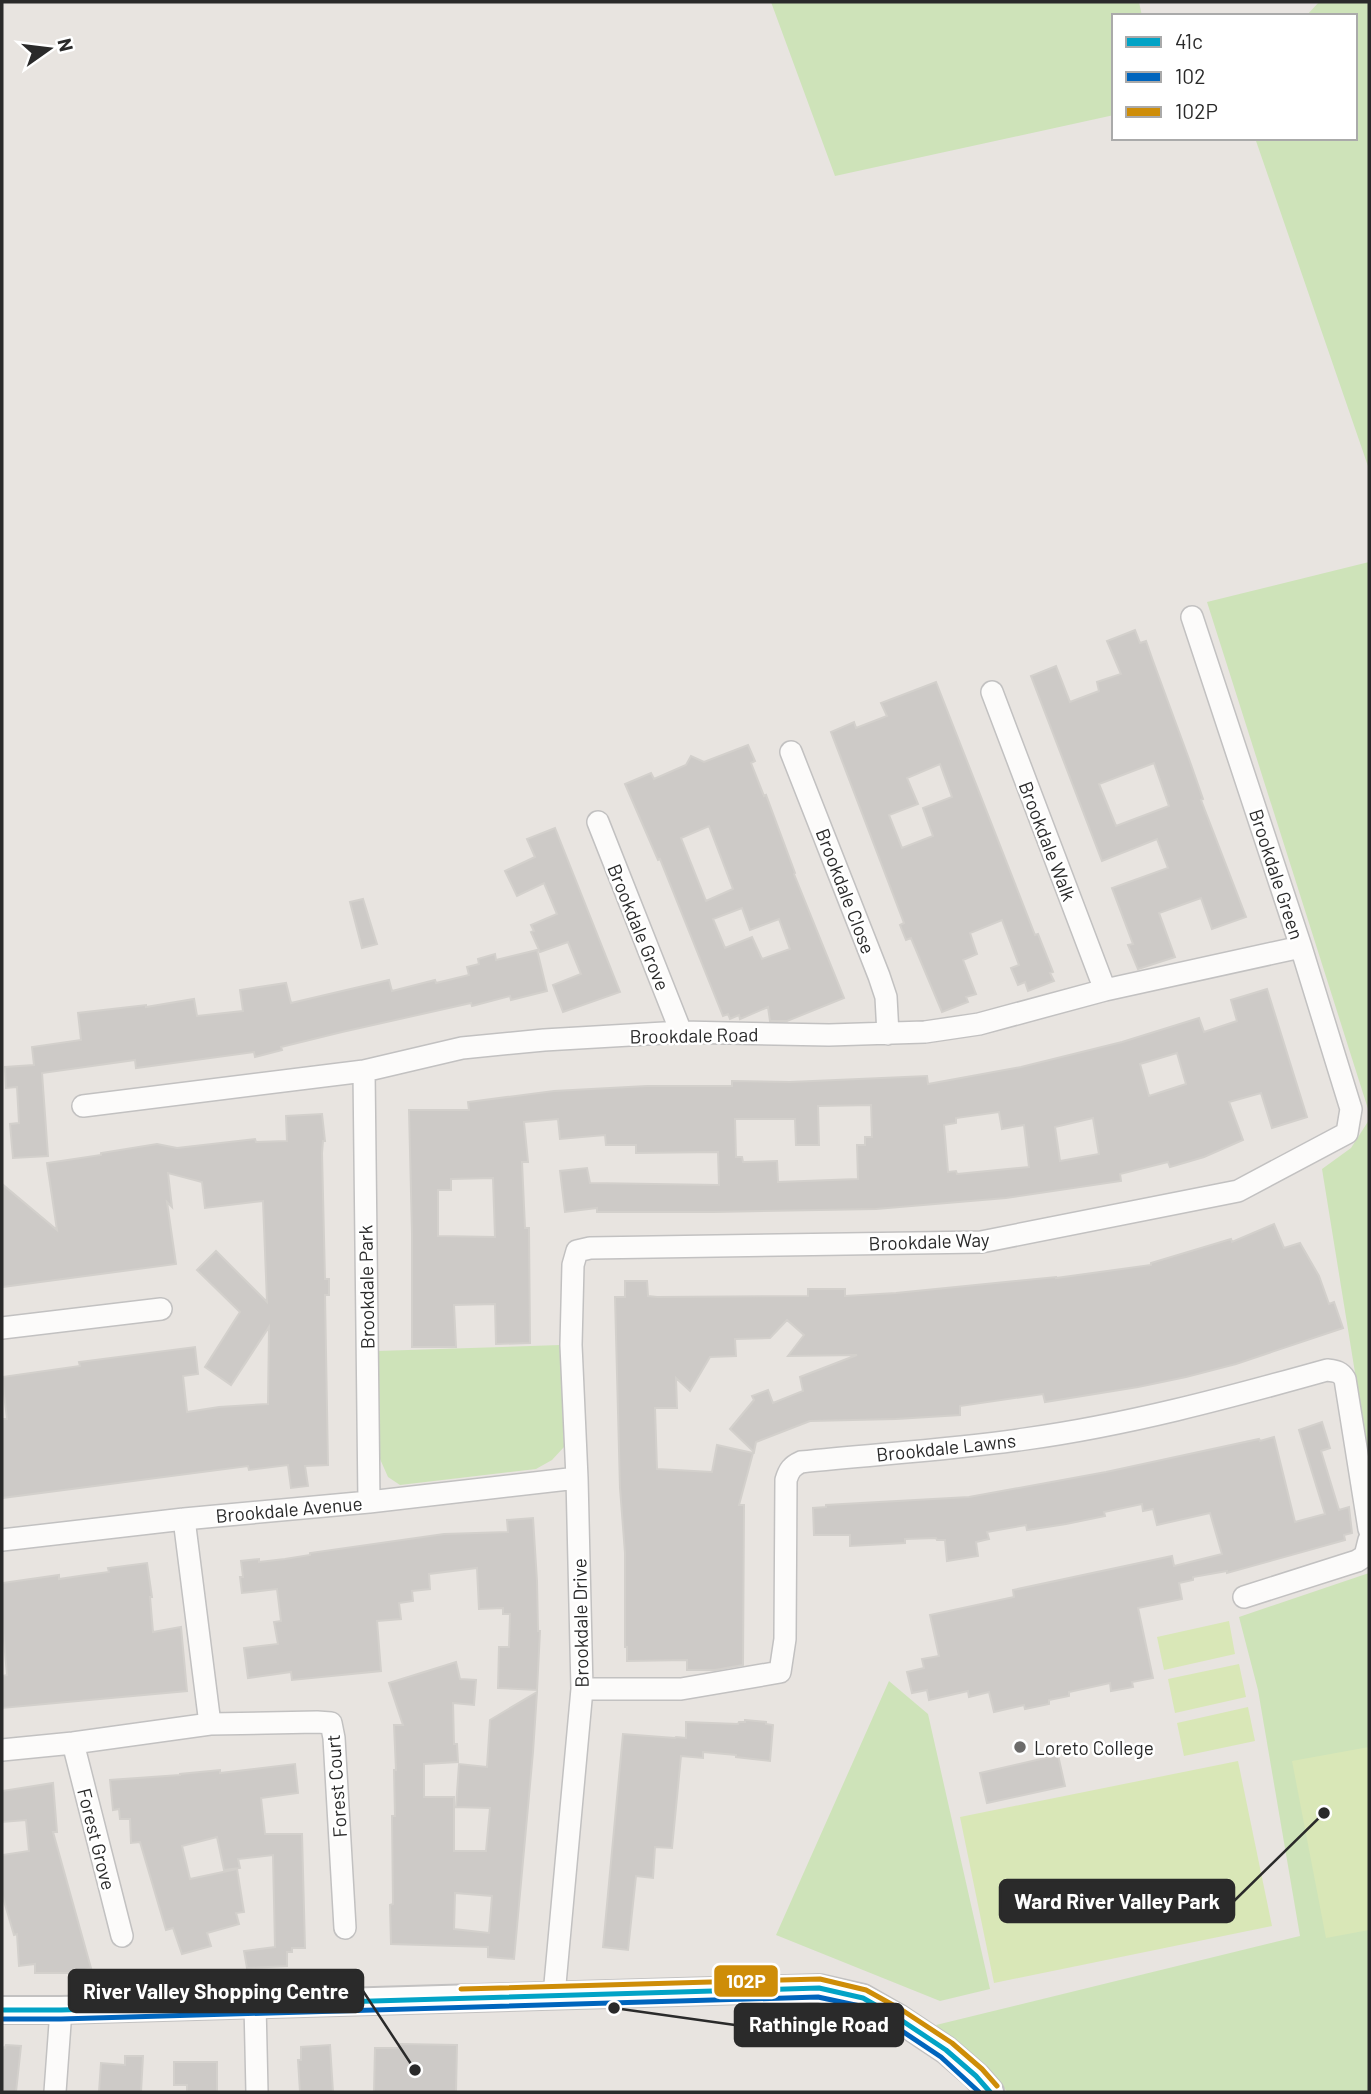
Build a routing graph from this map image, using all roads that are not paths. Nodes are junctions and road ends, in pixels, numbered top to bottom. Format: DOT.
graph roads {
  1 [pos="1192,617"];
  2 [pos="992,692"];
  3 [pos="791,752"];
  4 [pos="598,822"];
  5 [pos="1301,947"];
  6 [pos="1105,990"];
  7 [pos="681,1032"];
  8 [pos="888,1034"];
  9 [pos="364,1071"];
  10 [pos="83,1107"];
  11 [pos="1347,1133"];
  12 [pos="577,1251"];
  13 [pos="161,1310"];
  14 [pos="2,1328"];
  15 [pos="577,1478"];
  16 [pos="369,1502"];
  17 [pos="184,1519"];
  18 [pos="1369,1530"];
  19 [pos="2,1540"];
  20 [pos="1369,1540"];
  21 [pos="1244,1597"];
  22 [pos="582,1689"];
  23 [pos="210,1724"];
  24 [pos="73,1743"];
  25 [pos="2,1750"];
  26 [pos="345,1928"];
  27 [pos="122,1936"];
  28 [pos="554,1995"];
  29 [pos="255,2004"];
  30 [pos="2,2010"];
  31 [pos="61,2010"];
  32 [pos="55,2092"];
  33 [pos="257,2092"];
  34 [pos="990,2092"];
  1 -- 5 [label="street, Brookdale Green"];
  2 -- 6 [label="street, Brookdale Walk"];
  3 -- 8 [label="street, Brookdale Close"];
  4 -- 7 [label="street, Brookdale Grove"];
  5 -- 6 [label="street, Brookdale Road"];
  5 -- 11 [label="street, Brookdale Green"];
  6 -- 8 [label="street, Brookdale Road"];
  7 -- 8 [label="street, Brookdale Road"];
  7 -- 9 [label="street, Brookdale Road"];
  9 -- 10 [label="street, Brookdale Road"];
  9 -- 16 [label="street, Brookdale Park"];
  11 -- 12 [label="street, Brookdale Way"];
  12 -- 15 [label="street, Brookdale Drive"];
  13 -- 14 [label="street"];
  15 -- 16 [label="street, Brookdale Avenue"];
  15 -- 22 [label="street, Brookdale Drive"];
  16 -- 17 [label="street, Brookdale Avenue"];
  17 -- 19 [label="street, Brookdale Avenue"];
  17 -- 23 [label="street"];
  18 -- 22 [label="street, Brookdale Lawns"];
  20 -- 21 [label="street"];
  22 -- 28 [label="street, Brookdale Drive"];
  23 -- 24 [label="street, Forest Court"];
  23 -- 26 [label="street, Forest Court"];
  24 -- 25 [label="street, Forest Court"];
  24 -- 27 [label="street, Forest Grove"];
  28 -- 29 [label="street"];
  28 -- 34 [label="street"];
  29 -- 31 [label="street"];
  29 -- 33 [label="street"];
  30 -- 31 [label="street"];
  31 -- 32 [label="street"];
}
